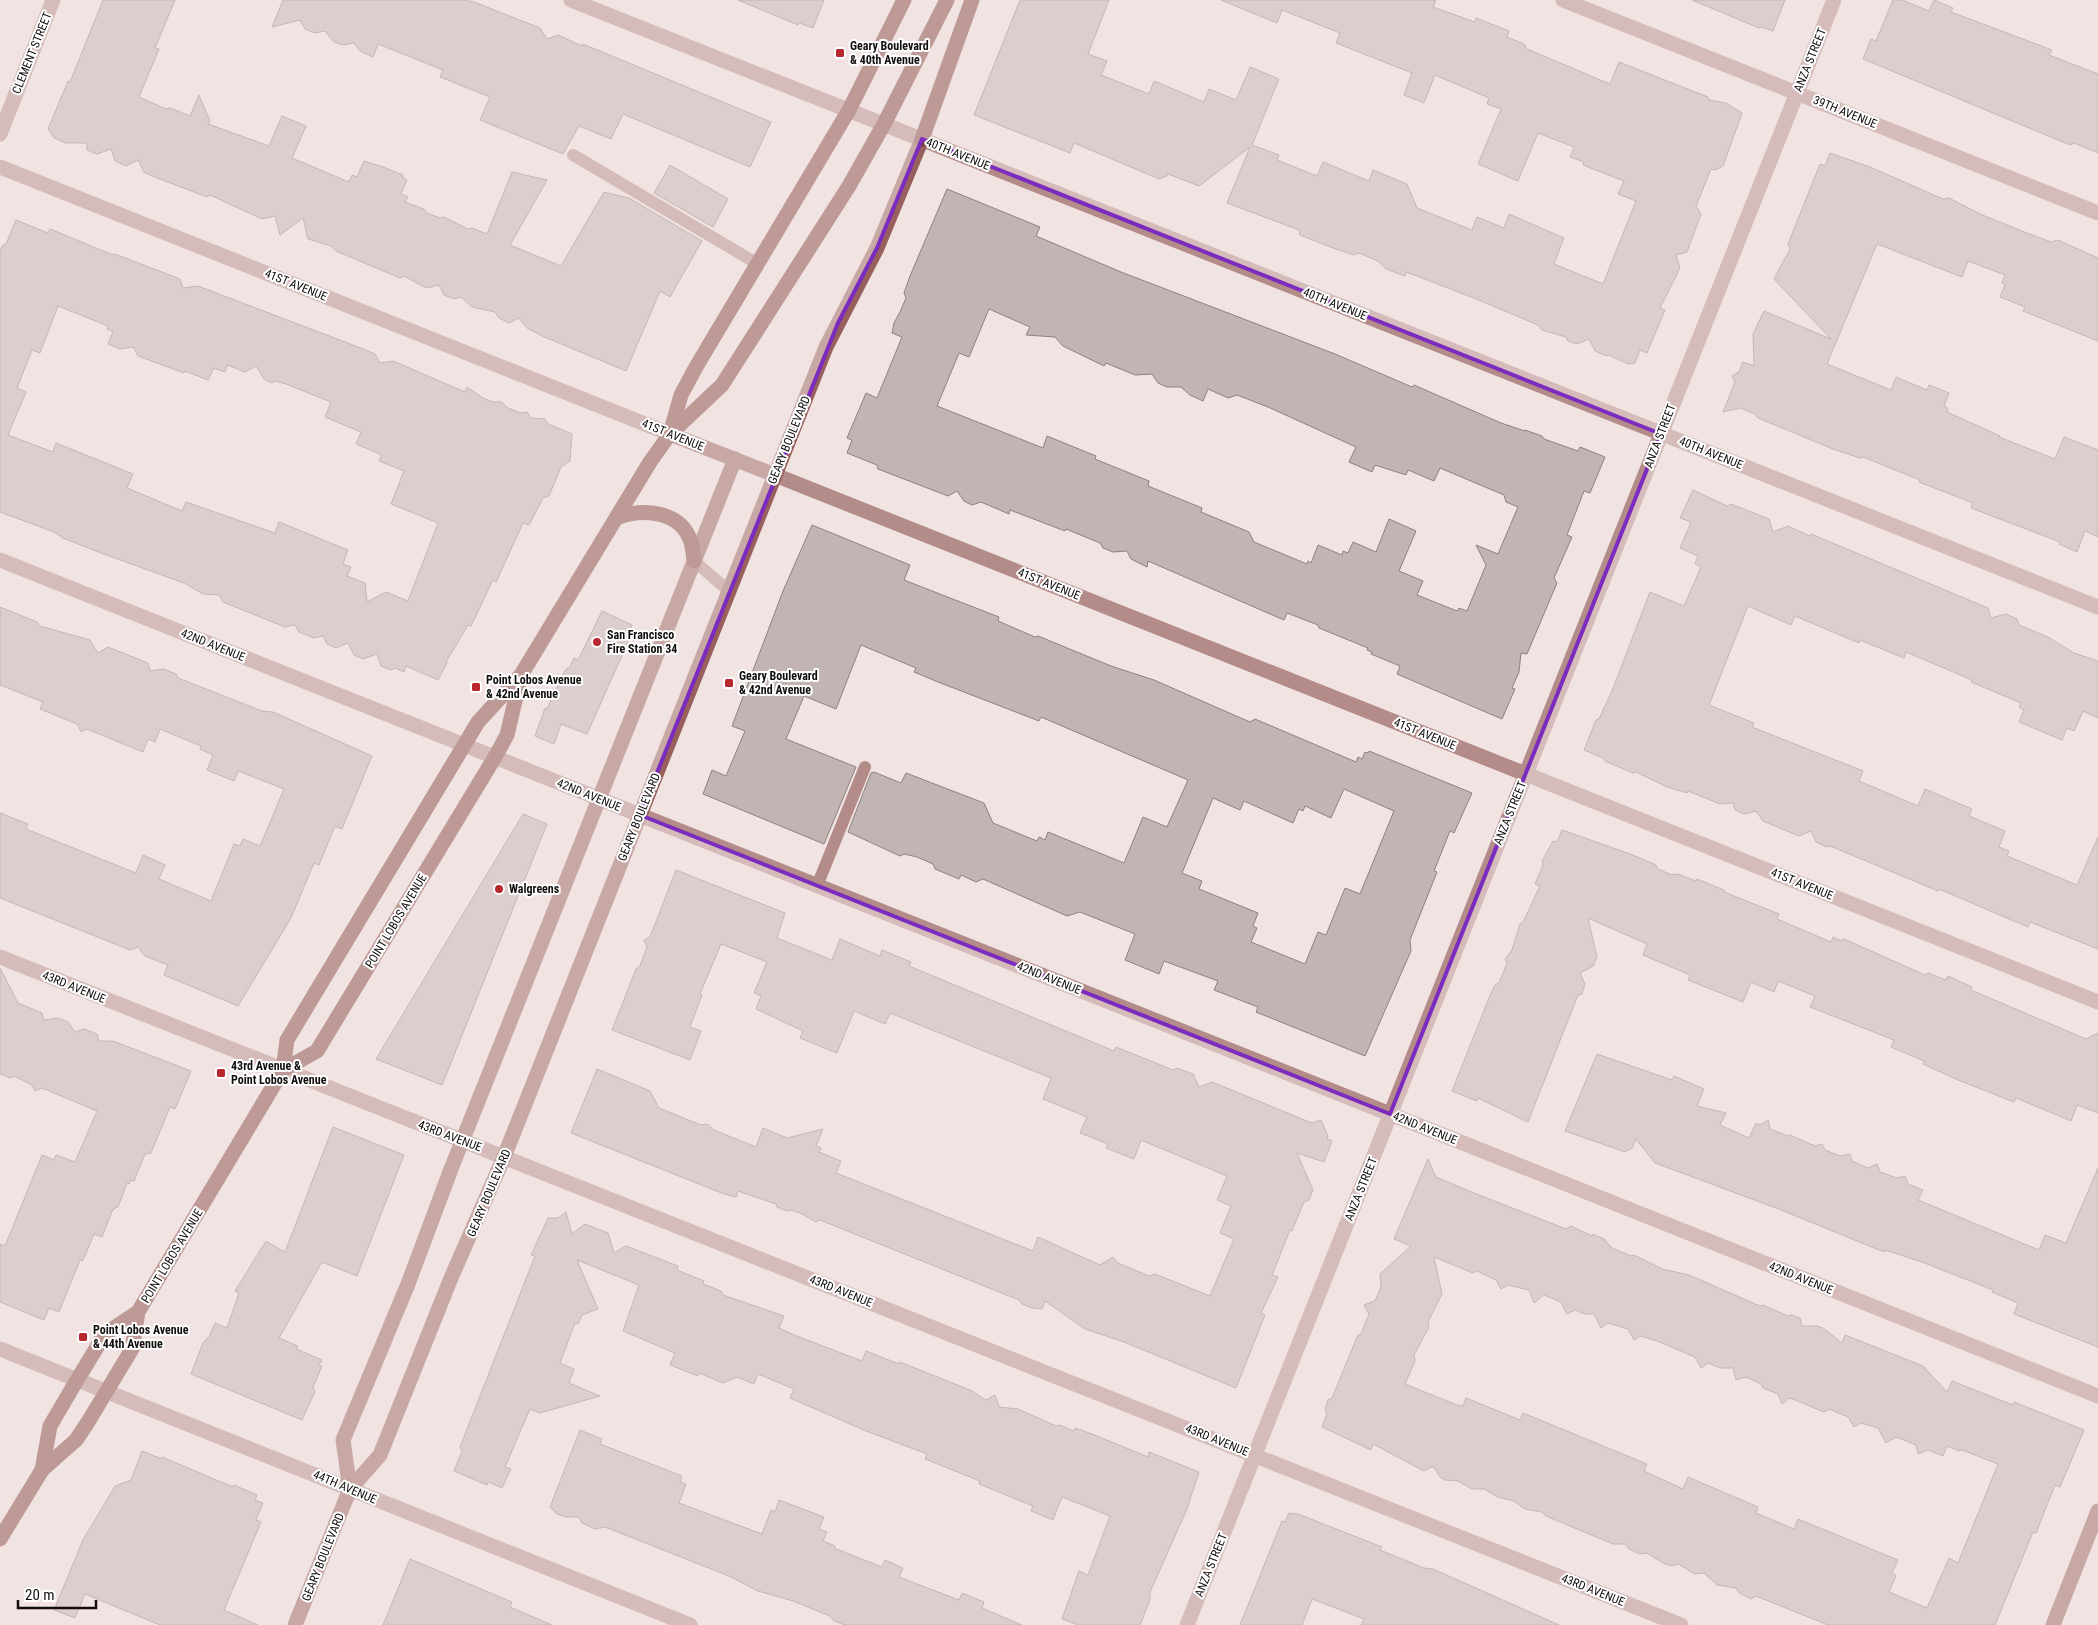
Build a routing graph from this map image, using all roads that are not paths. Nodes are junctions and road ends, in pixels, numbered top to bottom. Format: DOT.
graph roads {
  1 [pos="53,0"];
  2 [pos="571,0"];
  3 [pos="904,0"];
  4 [pos="947,0"];
  5 [pos="972,0"];
  6 [pos="1564,0"];
  7 [pos="1834,0"];
  8 [pos="1797,93"];
  9 [pos="849,110"];
  10 [pos="884,124"];
  11 [pos="0,134"];
  12 [pos="922,139"];
  13 [pos="573,155"];
  14 [pos="0,167"];
  15 [pos="2098,213"];
  16 [pos="758,264"];
  17 [pos="670,434"];
  18 [pos="1661,434"];
  19 [pos="735,459"];
  20 [pos="775,475"];
  21 [pos="619,517"];
  22 [pos="0,560"];
  23 [pos="694,561"];
  24 [pos="729,591"];
  25 [pos="2098,607"];
  26 [pos="521,675"];
  27 [pos="464,745"];
  28 [pos="495,757"];
  29 [pos="865,768"];
  30 [pos="1526,774"];
  31 [pos="599,799"];
  32 [pos="640,815"];
  33 [pos="817,886"];
  34 [pos="0,957"];
  35 [pos="2098,1002"];
  36 [pos="283,1070"];
  37 [pos="1390,1114"];
  38 [pos="463,1140"];
  39 [pos="504,1157"];
  40 [pos="138,1312"];
  41 [pos="0,1349"];
  42 [pos="77,1380"];
  43 [pos="106,1392"];
  44 [pos="2098,1396"];
  45 [pos="1255,1455"];
  46 [pos="42,1470"];
  47 [pos="350,1489"];
  48 [pos="2098,1511"];
  49 [pos="0,1539"];
  50 [pos="296,1625"];
  51 [pos="690,1625"];
  52 [pos="1187,1625"];
  53 [pos="1681,1625"];
  54 [pos="2053,1625"];
  1 -- 11 [label="street, CLEMENT STREET"];
  2 -- 9 [label="street, 40TH AVENUE"];
  3 -- 9 [label="main road"];
  4 -- 10 [label="main road"];
  5 -- 12 [label="main road"];
  6 -- 8 [label="street, 39TH AVENUE"];
  7 -- 8 [label="street, ANZA STREET"];
  8 -- 15 [label="street, 39TH AVENUE"];
  8 -- 18 [label="street, ANZA STREET"];
  9 -- 10 [label="street, 40TH AVENUE"];
  9 -- 16 [label="main road"];
  10 -- 12 [label="street, 40TH AVENUE"];
  10 -- 17 [label="main road"];
  12 -- 18 [label="street, 40TH AVENUE"];
  12 -- 20 [label="street, GEARY BOULEVARD"];
  13 -- 16 [label="lane"];
  14 -- 17 [label="street, 41ST AVENUE"];
  16 -- 17 [label="main road"];
  17 -- 19 [label="street, 41ST AVENUE"];
  17 -- 21 [label="main road"];
  18 -- 25 [label="street, 40TH AVENUE"];
  18 -- 30 [label="street, ANZA STREET"];
  19 -- 20 [label="street, 41ST AVENUE"];
  19 -- 23 [label="street, GEARY BOULEVARD"];
  20 -- 24 [label="street, GEARY BOULEVARD"];
  20 -- 30 [label="street, 41ST AVENUE"];
  21 -- 23 [label="main road"];
  21 -- 26 [label="main road"];
  22 -- 27 [label="street, 42ND AVENUE"];
  23 -- 24 [label="lane"];
  23 -- 31 [label="street, GEARY BOULEVARD"];
  24 -- 32 [label="street, GEARY BOULEVARD"];
  26 -- 27 [label="main road"];
  26 -- 28 [label="main road"];
  27 -- 28 [label="street, 42ND AVENUE"];
  27 -- 36 [label="main road, POINT LOBOS AVENUE"];
  28 -- 31 [label="street, 42ND AVENUE"];
  28 -- 36 [label="main road, POINT LOBOS AVENUE"];
  29 -- 33 [label="lane"];
  30 -- 35 [label="street, 41ST AVENUE"];
  30 -- 37 [label="street, ANZA STREET"];
  31 -- 32 [label="street, 42ND AVENUE"];
  31 -- 38 [label="street, GEARY BOULEVARD"];
  32 -- 33 [label="street, 42ND AVENUE"];
  32 -- 39 [label="street, GEARY BOULEVARD"];
  33 -- 37 [label="street, 42ND AVENUE"];
  34 -- 36 [label="street, 43RD AVENUE"];
  36 -- 38 [label="street, 43RD AVENUE"];
  36 -- 40 [label="main road, POINT LOBOS AVENUE"];
  37 -- 44 [label="street, 42ND AVENUE"];
  37 -- 45 [label="street, ANZA STREET"];
  38 -- 39 [label="street, 43RD AVENUE"];
  38 -- 47 [label="street, GEARY BOULEVARD"];
  39 -- 45 [label="street, 43RD AVENUE"];
  39 -- 47 [label="street, GEARY BOULEVARD"];
  40 -- 42 [label="main road, POINT LOBOS AVENUE"];
  40 -- 43 [label="main road, POINT LOBOS AVENUE"];
  41 -- 42 [label="street, 44TH AVENUE"];
  42 -- 43 [label="street, 44TH AVENUE"];
  42 -- 46 [label="main road, POINT LOBOS AVENUE"];
  43 -- 46 [label="main road, POINT LOBOS AVENUE"];
  43 -- 47 [label="street, 44TH AVENUE"];
  45 -- 52 [label="street, ANZA STREET"];
  45 -- 53 [label="street, 43RD AVENUE"];
  46 -- 49 [label="main road, POINT LOBOS AVENUE"];
  47 -- 50 [label="street, GEARY BOULEVARD"];
  47 -- 51 [label="street, 44TH AVENUE"];
  48 -- 54 [label="street"];
}
